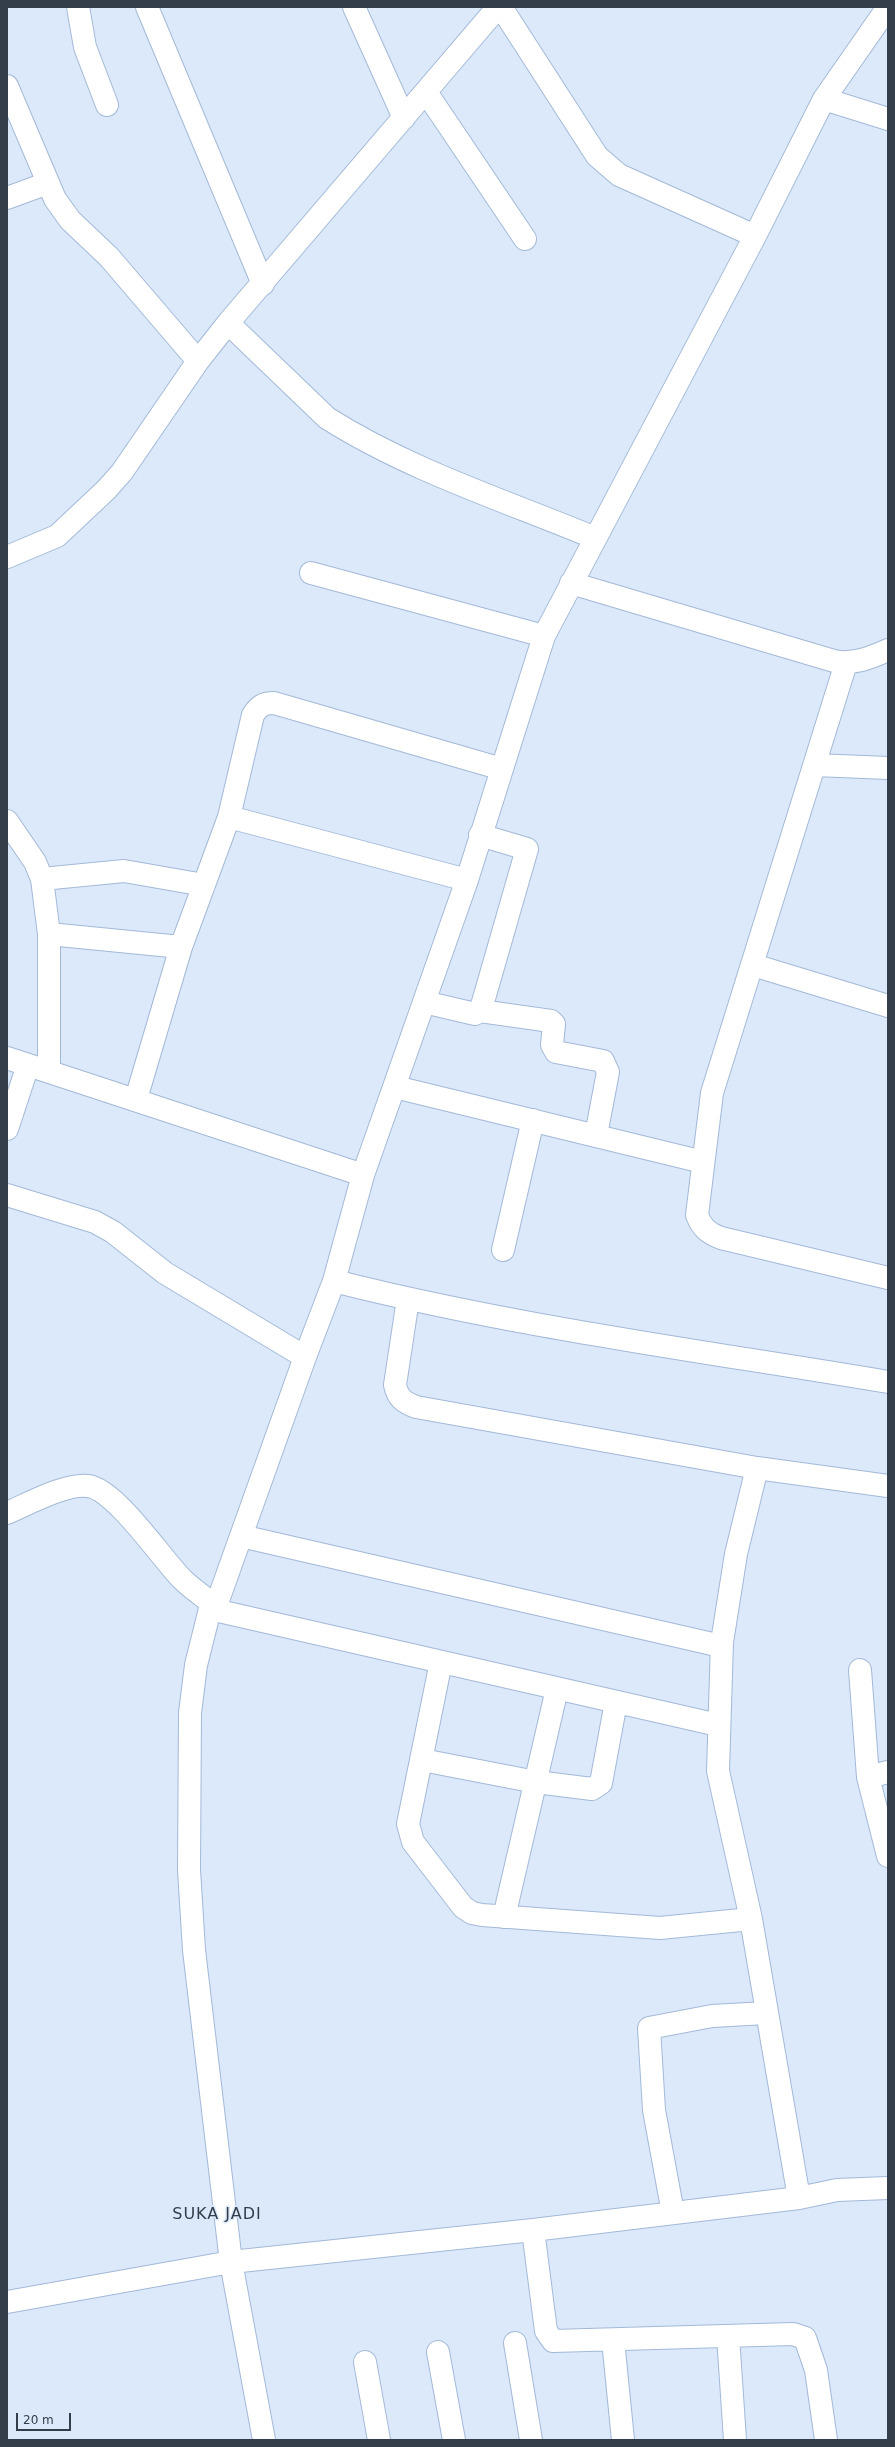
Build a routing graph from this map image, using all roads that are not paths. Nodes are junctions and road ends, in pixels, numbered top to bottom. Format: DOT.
graph roads {
  1 [pos="78,7"];
  2 [pos="147,7"];
  3 [pos="354,7"];
  4 [pos="499,7"];
  5 [pos="888,7"];
  6 [pos="7,86"];
  7 [pos="426,92"];
  8 [pos="824,99"];
  9 [pos="107,105"];
  10 [pos="404,118"];
  11 [pos="888,119"];
  12 [pos="48,183"];
  13 [pos="7,198"];
  14 [pos="755,236"];
  15 [pos="525,240"];
  16 [pos="263,284"];
  17 [pos="228,323"];
  18 [pos="198,361"];
  19 [pos="595,538"];
  20 [pos="7,557"];
  21 [pos="311,573"];
  22 [pos="571,583"];
  23 [pos="544,636"];
  24 [pos="888,650"];
  25 [pos="846,663"];
  26 [pos="815,765"];
  27 [pos="888,768"];
  28 [pos="502,769"];
  29 [pos="229,817"];
  30 [pos="7,821"];
  31 [pos="480,835"];
  32 [pos="42,879"];
  33 [pos="466,880"];
  34 [pos="204,885"];
  35 [pos="49,934"];
  36 [pos="181,947"];
  37 [pos="753,965"];
  38 [pos="424,1002"];
  39 [pos="888,1006"];
  40 [pos="480,1011"];
  41 [pos="7,1058"];
  42 [pos="28,1065"];
  43 [pos="49,1071"];
  44 [pos="396,1087"];
  45 [pos="136,1099"];
  46 [pos="532,1120"];
  47 [pos="7,1129"];
  48 [pos="596,1135"];
  49 [pos="703,1162"];
  50 [pos="363,1175"];
  51 [pos="7,1195"];
  52 [pos="503,1250"];
  53 [pos="888,1278"];
  54 [pos="334,1280"];
  55 [pos="408,1299"];
  56 [pos="304,1357"];
  57 [pos="888,1382"];
  58 [pos="757,1468"];
  59 [pos="888,1486"];
  60 [pos="7,1513"];
  61 [pos="241,1536"];
  62 [pos="213,1607"];
  63 [pos="721,1646"];
  64 [pos="441,1662"];
  65 [pos="860,1670"];
  66 [pos="557,1689"];
  67 [pos="616,1702"];
  68 [pos="718,1725"];
  69 [pos="422,1760"];
  70 [pos="878,1774"];
  71 [pos="536,1782"];
  72 [pos="888,1856"];
  73 [pos="504,1917"];
  74 [pos="751,1919"];
  75 [pos="766,2013"];
  76 [pos="888,2188"];
  77 [pos="799,2198"];
  78 [pos="672,2213"];
  79 [pos="533,2230"];
  80 [pos="231,2262"];
  81 [pos="7,2302"];
  82 [pos="728,2336"];
  83 [pos="613,2340"];
  84 [pos="515,2343"];
  85 [pos="438,2352"];
  86 [pos="365,2362"];
  87 [pos="264,2440"];
  88 [pos="379,2440"];
  89 [pos="454,2440"];
  90 [pos="531,2440"];
  91 [pos="623,2440"];
  92 [pos="735,2440"];
  93 [pos="826,2440"];
  1 -- 9 [label="street"];
  2 -- 16 [label="street"];
  3 -- 10 [label="street"];
  4 -- 7 [label="street"];
  4 -- 14 [label="street"];
  5 -- 8 [label="street"];
  6 -- 12 [label="street"];
  7 -- 10 [label="street"];
  7 -- 15 [label="street"];
  8 -- 11 [label="street"];
  8 -- 14 [label="street"];
  10 -- 16 [label="street"];
  12 -- 13 [label="street"];
  12 -- 18 [label="street"];
  14 -- 19 [label="street"];
  16 -- 17 [label="street"];
  17 -- 18 [label="street"];
  17 -- 19 [label="street"];
  18 -- 20 [label="street"];
  19 -- 22 [label="street"];
  21 -- 23 [label="street"];
  22 -- 23 [label="street"];
  22 -- 25 [label="street"];
  23 -- 28 [label="street"];
  24 -- 25 [label="street"];
  25 -- 26 [label="street"];
  26 -- 27 [label="street"];
  26 -- 37 [label="street"];
  28 -- 29 [label="street"];
  28 -- 31 [label="street"];
  29 -- 33 [label="street"];
  29 -- 34 [label="street"];
  30 -- 32 [label="street"];
  31 -- 33 [label="street"];
  31 -- 40 [label="street"];
  32 -- 34 [label="street"];
  32 -- 35 [label="street"];
  33 -- 38 [label="street"];
  34 -- 36 [label="street"];
  35 -- 36 [label="street"];
  35 -- 43 [label="street"];
  36 -- 45 [label="street"];
  37 -- 39 [label="street"];
  37 -- 49 [label="street"];
  38 -- 40 [label="street"];
  38 -- 44 [label="street"];
  40 -- 48 [label="street"];
  41 -- 42 [label="street"];
  42 -- 43 [label="street"];
  42 -- 47 [label="street"];
  43 -- 45 [label="street"];
  44 -- 46 [label="street"];
  44 -- 50 [label="street"];
  45 -- 50 [label="street"];
  46 -- 48 [label="street"];
  46 -- 52 [label="street"];
  48 -- 49 [label="street"];
  49 -- 53 [label="street"];
  50 -- 54 [label="street"];
  51 -- 56 [label="street"];
  54 -- 55 [label="street"];
  54 -- 56 [label="street"];
  55 -- 57 [label="street"];
  55 -- 58 [label="street"];
  56 -- 61 [label="street"];
  58 -- 59 [label="street"];
  58 -- 63 [label="street"];
  60 -- 62 [label="street"];
  61 -- 62 [label="street"];
  61 -- 63 [label="street"];
  62 -- 64 [label="street"];
  62 -- 80 [label="street"];
  63 -- 68 [label="street"];
  64 -- 66 [label="street"];
  64 -- 69 [label="street"];
  65 -- 70 [label="street"];
  66 -- 67 [label="street"];
  66 -- 71 [label="street"];
  67 -- 68 [label="street"];
  67 -- 71 [label="street"];
  68 -- 74 [label="street"];
  69 -- 71 [label="street"];
  69 -- 73 [label="street"];
  70 -- 72 [label="street"];
  71 -- 73 [label="street"];
  73 -- 74 [label="street"];
  74 -- 75 [label="street"];
  75 -- 77 [label="street"];
  75 -- 78 [label="street"];
  76 -- 77 [label="street"];
  77 -- 78 [label="street"];
  78 -- 79 [label="street"];
  79 -- 80 [label="street"];
  79 -- 83 [label="street"];
  80 -- 81 [label="street"];
  80 -- 87 [label="street"];
  82 -- 83 [label="street"];
  82 -- 92 [label="street"];
  82 -- 93 [label="street"];
  83 -- 91 [label="street"];
  84 -- 90 [label="street"];
  85 -- 89 [label="street"];
  86 -- 88 [label="street"];
}
